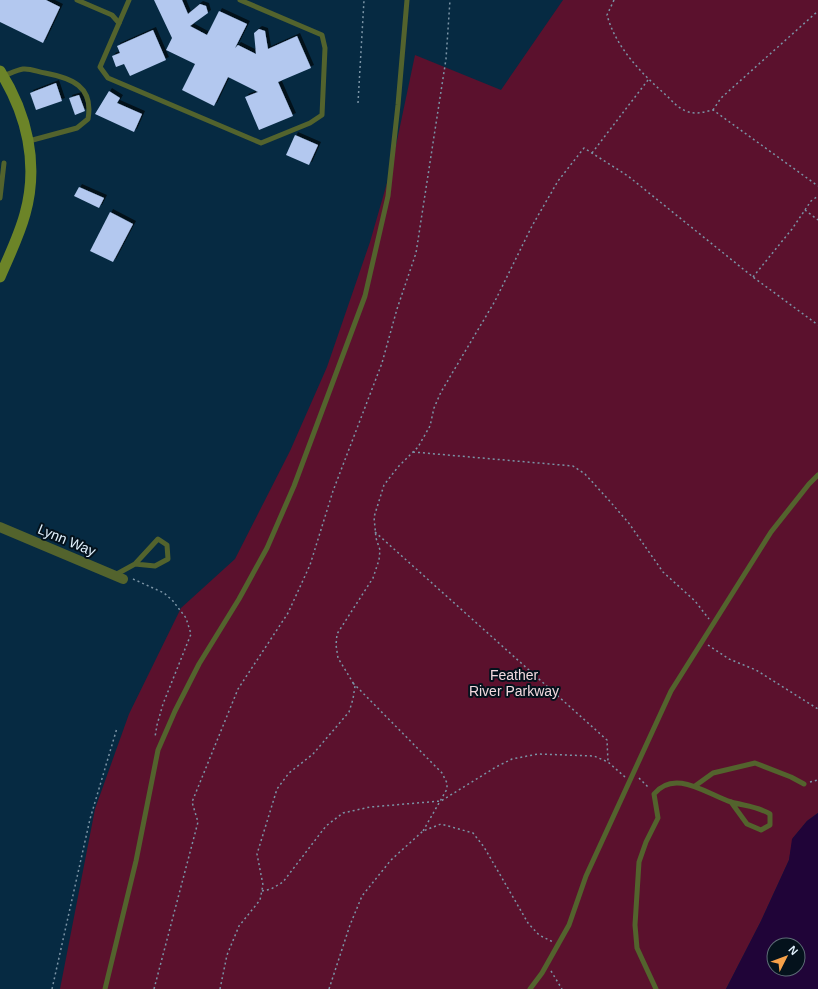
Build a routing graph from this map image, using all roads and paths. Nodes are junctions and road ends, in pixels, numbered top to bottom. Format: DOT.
graph roads {
  1 [pos="77,0"];
  2 [pos="129,0"];
  3 [pos="240,0"];
  4 [pos="364,0"];
  5 [pos="407,0"];
  6 [pos="450,0"];
  7 [pos="614,0"];
  8 [pos="818,10"];
  9 [pos="118,23"];
  10 [pos="1,73"];
  11 [pos="648,80"];
  12 [pos="358,103"];
  13 [pos="713,110"];
  14 [pos="29,140"];
  15 [pos="592,153"];
  16 [pos="4,162"];
  17 [pos="818,186"];
  18 [pos="818,196"];
  19 [pos="0,198"];
  20 [pos="805,210"];
  21 [pos="818,220"];
  22 [pos="0,277"];
  23 [pos="753,277"];
  24 [pos="818,325"];
  25 [pos="413,452"];
  26 [pos="818,475"];
  27 [pos="0,527"];
  28 [pos="375,532"];
  29 [pos="135,564"];
  30 [pos="118,577"];
  31 [pos="712,624"];
  32 [pos="702,640"];
  33 [pos="352,681"];
  34 [pos="818,709"];
  35 [pos="116,728"];
  36 [pos="158,750"];
  37 [pos="608,762"];
  38 [pos="634,772"];
  39 [pos="630,781"];
  40 [pos="804,784"];
  41 [pos="695,786"];
  42 [pos="654,794"];
  43 [pos="441,801"];
  44 [pos="731,802"];
  45 [pos="423,831"];
  46 [pos="262,892"];
  47 [pos="558,945"];
  48 [pos="547,964"];
  49 [pos="52,989"];
  50 [pos="106,989"];
  51 [pos="154,989"];
  52 [pos="220,989"];
  53 [pos="329,989"];
  54 [pos="530,989"];
  55 [pos="562,989"];
  56 [pos="656,989"];
  1 -- 9 [label="lane"];
  2 -- 9 [label="lane"];
  3 -- 9 [label="lane"];
  4 -- 12 [label="path"];
  5 -- 36 [label="lane"];
  6 -- 51 [label="path"];
  7 -- 11 [label="path"];
  8 -- 13 [label="path"];
  10 -- 14 [label="main road"];
  10 -- 14 [label="lane"];
  11 -- 13 [label="path"];
  11 -- 15 [label="path"];
  13 -- 17 [label="path"];
  14 -- 22 [label="main road"];
  15 -- 23 [label="path"];
  15 -- 25 [label="path"];
  16 -- 19 [label="lane"];
  18 -- 20 [label="path"];
  20 -- 21 [label="path"];
  20 -- 23 [label="path"];
  23 -- 24 [label="path"];
  25 -- 28 [label="path"];
  25 -- 31 [label="path"];
  26 -- 31 [label="lane"];
  27 -- 30 [label="street, Lynn Way"];
  28 -- 33 [label="path"];
  28 -- 37 [label="path"];
  29 -- 29 [label="lane"];
  29 -- 30 [label="lane"];
  30 -- 36 [label="path"];
  31 -- 32 [label="lane"];
  32 -- 34 [label="path"];
  32 -- 38 [label="lane"];
  33 -- 43 [label="path"];
  33 -- 46 [label="path"];
  35 -- 49 [label="path"];
  36 -- 50 [label="lane"];
  37 -- 39 [label="path"];
  37 -- 43 [label="path"];
  38 -- 39 [label="lane"];
  38 -- 42 [label="path"];
  39 -- 47 [label="lane"];
  40 -- 41 [label="lane"];
  41 -- 42 [label="lane"];
  41 -- 44 [label="lane"];
  42 -- 56 [label="lane"];
  43 -- 45 [label="path"];
  43 -- 46 [label="path"];
  44 -- 44 [label="lane"];
  45 -- 47 [label="path"];
  45 -- 53 [label="path"];
  46 -- 52 [label="path"];
  47 -- 48 [label="lane"];
  48 -- 54 [label="lane"];
  48 -- 55 [label="path"];
}
